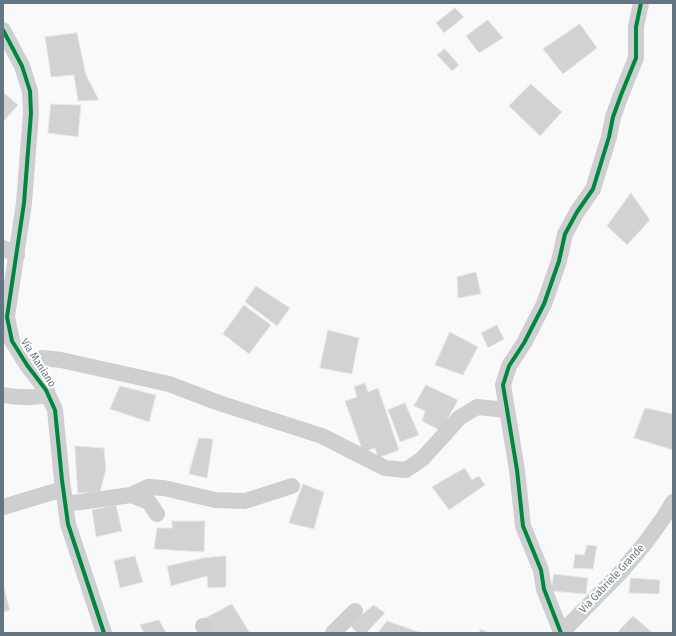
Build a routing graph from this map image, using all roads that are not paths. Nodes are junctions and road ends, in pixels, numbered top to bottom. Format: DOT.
graph roads {
  1 [pos="641,3"];
  2 [pos="3,30"];
  3 [pos="10,251"];
  4 [pos="6,309"];
  5 [pos="27,365"];
  6 [pos="3,395"];
  7 [pos="48,395"];
  8 [pos="507,410"];
  9 [pos="292,486"];
  10 [pos="63,489"];
  11 [pos="131,495"];
  12 [pos="673,502"];
  13 [pos="66,504"];
  14 [pos="3,507"];
  15 [pos="157,514"];
  16 [pos="355,611"];
  17 [pos="104,633"];
  18 [pos="333,633"];
  19 [pos="561,633"];
  1 -- 8 [label="street"];
  2 -- 3 [label="street, Via Maniano"];
  3 -- 4 [label="street, Via Maniano"];
  4 -- 5 [label="street, Via Maniano"];
  5 -- 7 [label="street, Via Maniano"];
  5 -- 8 [label="street"];
  6 -- 7 [label="street"];
  7 -- 10 [label="street, Via Maniano"];
  8 -- 19 [label="street"];
  9 -- 11 [label="street"];
  10 -- 13 [label="street, Via Maniano"];
  10 -- 14 [label="street"];
  11 -- 13 [label="street"];
  11 -- 15 [label="street"];
  12 -- 19 [label="street, Via Gabriele Grande"];
  13 -- 17 [label="street, Via Maniano"];
  16 -- 18 [label="street"];
}
